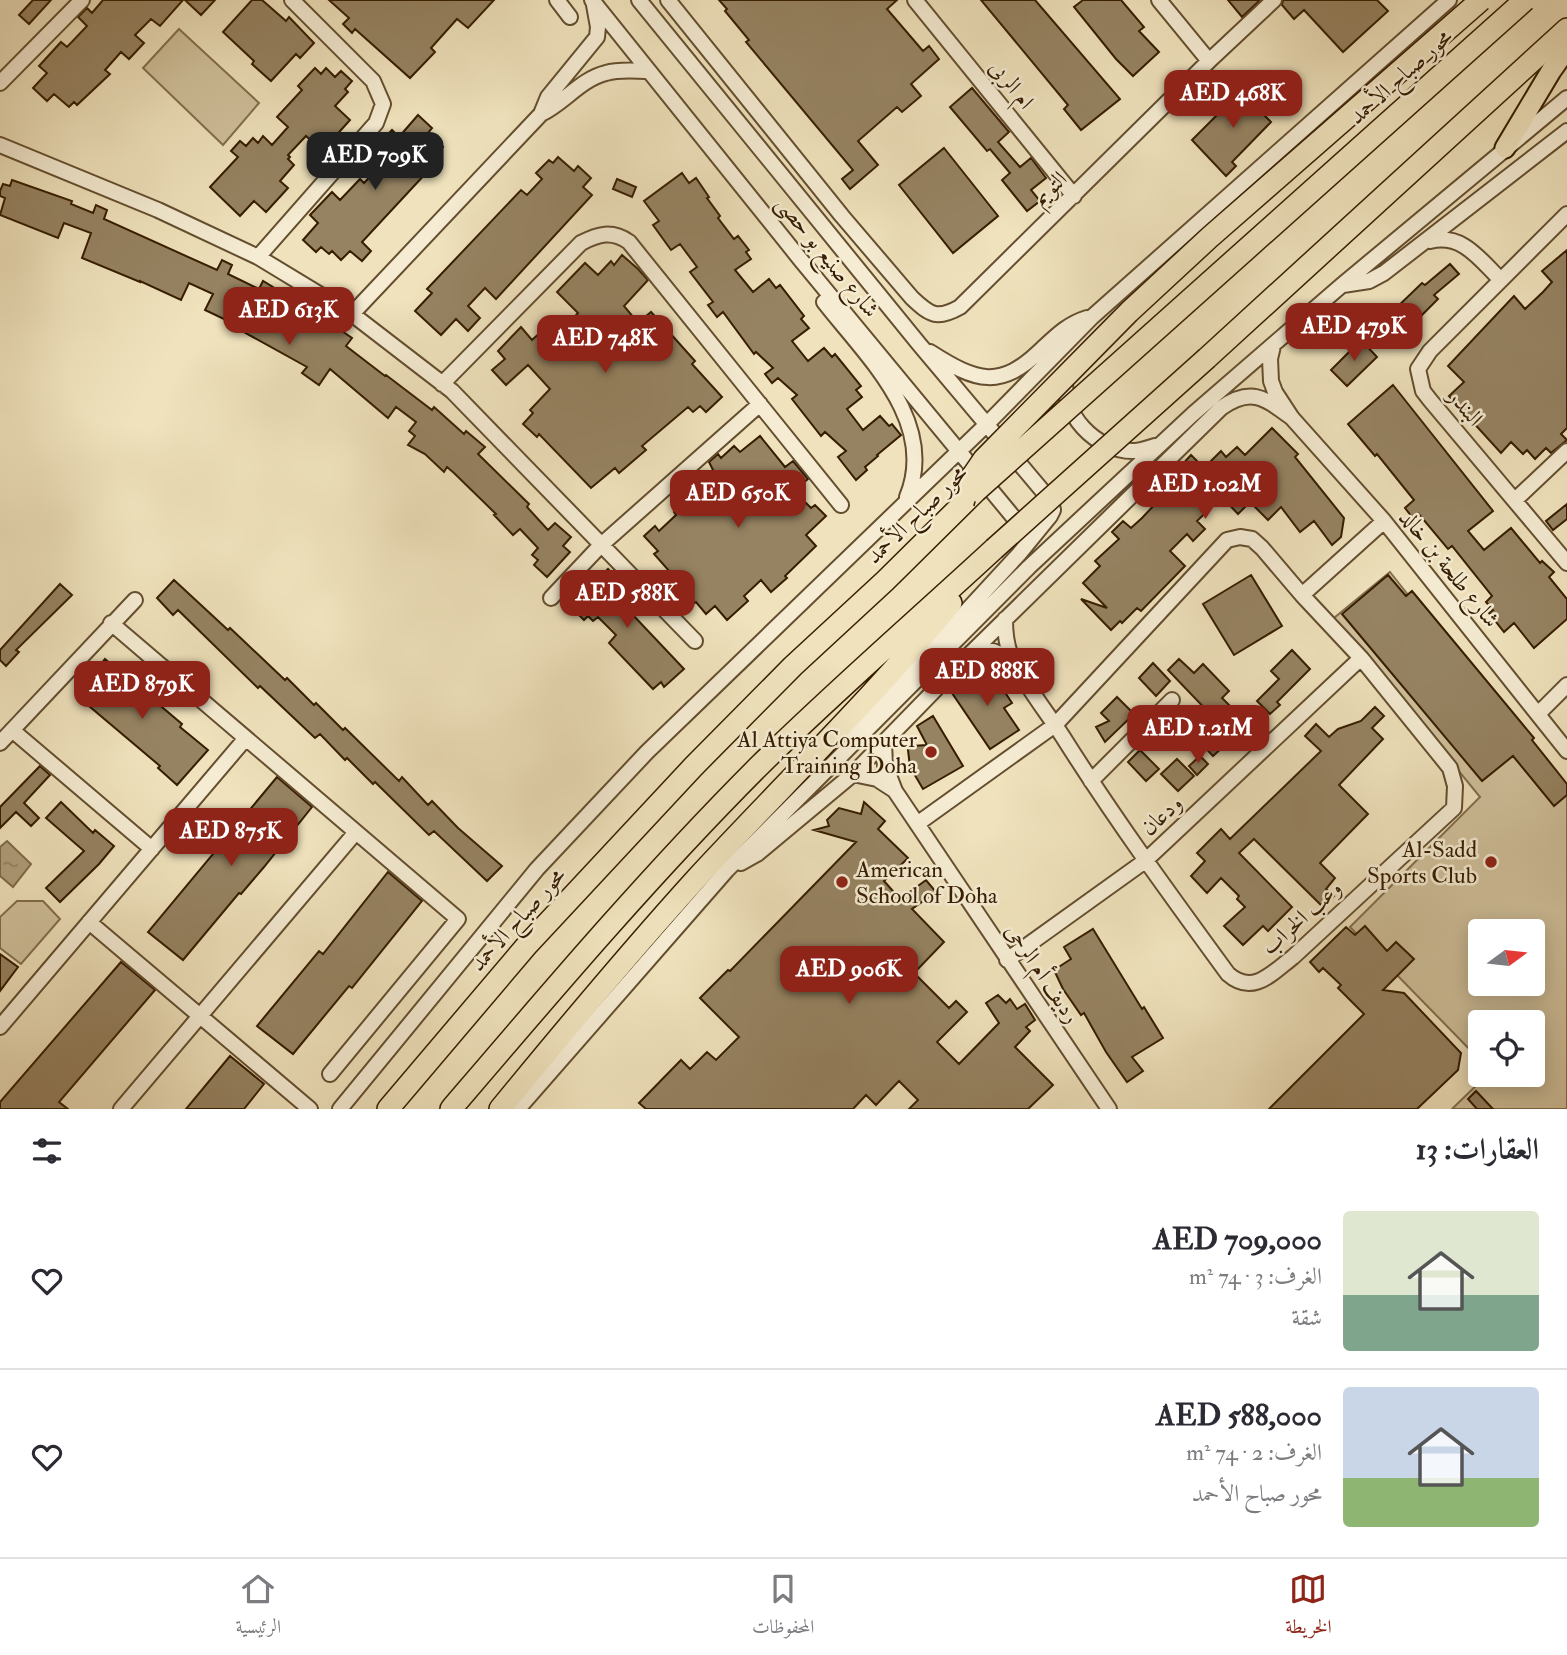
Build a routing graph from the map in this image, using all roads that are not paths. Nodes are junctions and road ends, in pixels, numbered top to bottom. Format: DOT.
graph roads {
  1 [pos="82,0"];
  2 [pos="292,0"];
  3 [pos="557,0"];
  4 [pos="592,0"];
  5 [pos="639,0"];
  6 [pos="668,0"];
  7 [pos="915,0"];
  8 [pos="1159,0"];
  9 [pos="1274,0"];
  10 [pos="1449,0"];
  11 [pos="1481,0"];
  12 [pos="1525,0"];
  13 [pos="570,17"];
  14 [pos="1567,29"];
  15 [pos="1567,48"];
  16 [pos="1209,61"];
  17 [pos="649,71"];
  18 [pos="0,83"];
  19 [pos="1567,98"];
  20 [pos="541,114"];
  21 [pos="1567,131"];
  22 [pos="0,145"];
  23 [pos="1505,148"];
  24 [pos="1073,196"];
  25 [pos="1567,214"];
  26 [pos="1426,242"];
  27 [pos="258,257"];
  28 [pos="800,259"];
  29 [pos="1501,280"];
  30 [pos="1342,285"];
  31 [pos="912,298"];
  32 [pos="352,314"];
  33 [pos="1092,317"];
  34 [pos="919,344"];
  35 [pos="1273,346"];
  36 [pos="442,384"];
  37 [pos="760,404"];
  38 [pos="1292,418"];
  39 [pos="986,425"];
  40 [pos="1158,446"];
  41 [pos="959,451"];
  42 [pos="1567,451"];
  43 [pos="1515,500"];
  44 [pos="963,503"];
  45 [pos="905,504"];
  46 [pos="841,505"];
  47 [pos="1384,521"];
  48 [pos="1031,539"];
  49 [pos="600,546"];
  50 [pos="1050,548"];
  51 [pos="1567,563"];
  52 [pos="962,579"];
  53 [pos="1302,595"];
  54 [pos="551,598"];
  55 [pos="135,600"];
  56 [pos="1005,619"];
  57 [pos="111,623"];
  58 [pos="695,641"];
  59 [pos="970,654"];
  60 [pos="1361,658"];
  61 [pos="1012,659"];
  62 [pos="1567,685"];
  63 [pos="1172,700"];
  64 [pos="1538,714"];
  65 [pos="1055,725"];
  66 [pos="12,730"];
  67 [pos="246,738"];
  68 [pos="0,743"];
  69 [pos="884,743"];
  70 [pos="1567,751"];
  71 [pos="837,761"];
  72 [pos="853,774"];
  73 [pos="1091,781"];
  74 [pos="895,791"];
  75 [pos="917,824"];
  76 [pos="356,832"];
  77 [pos="152,849"];
  78 [pos="1145,861"];
  79 [pos="727,870"];
  80 [pos="89,922"];
  81 [pos="1007,960"];
  82 [pos="200,1016"];
  83 [pos="3,1018"];
  84 [pos="330,1074"];
  85 [pos="121,1109"];
  86 [pos="310,1109"];
  87 [pos="341,1109"];
  88 [pos="388,1109"];
  89 [pos="451,1109"];
  90 [pos="500,1109"];
  91 [pos="518,1109"];
  92 [pos="1109,1109"];
  1 -- 18 [label="street"];
  2 -- 27 [label="street"];
  3 -- 13 [label="street"];
  4 -- 17 [label="street, شارع صنيع بو حصى"];
  4 -- 20 [label="street"];
  5 -- 34 [label="street, شارع صنيع بو حصى"];
  6 -- 31 [label="street, شارع صنيع بو حصى"];
  7 -- 24 [label="street, ام الربى"];
  8 -- 16 [label="street"];
  9 -- 16 [label="street, التويم"];
  10 -- 33 [label="street, محور صباح الأحمد"];
  11 -- 44 [label="highway, bridge"];
  12 -- 44 [label="highway, محور صباح الأحمد, bridge"];
  14 -- 52 [label="highway, bridge"];
  15 -- 23 [label="main road"];
  16 -- 24 [label="street, التويم"];
  17 -- 20 [label="street"];
  17 -- 28 [label="street, شارع صنيع بو حصى"];
  19 -- 23 [label="street"];
  20 -- 32 [label="street"];
  21 -- 26 [label="street"];
  22 -- 27 [label="street"];
  23 -- 30 [label="street"];
  24 -- 31 [label="street, التويم"];
  25 -- 29 [label="street, البندر"];
  26 -- 29 [label="street"];
  26 -- 30 [label="street"];
  27 -- 32 [label="street"];
  28 -- 41 [label="street, شارع صنيع بو حصى"];
  28 -- 45 [label="street"];
  29 -- 43 [label="street, البندر"];
  30 -- 35 [label="street"];
  32 -- 36 [label="street"];
  33 -- 34 [label="street"];
  33 -- 39 [label="street, محور صباح الأحمد"];
  33 -- 40 [label="street"];
  34 -- 39 [label="street, شارع صنيع بو حصى"];
  35 -- 38 [label="street, شارع طلحة بن خالد"];
  35 -- 40 [label="street"];
  36 -- 37 [label="street"];
  36 -- 49 [label="street"];
  37 -- 46 [label="street"];
  37 -- 49 [label="street"];
  38 -- 47 [label="street, شارع طلحة بن خالد"];
  38 -- 56 [label="street, شارع طلحة بن خالد"];
  39 -- 41 [label="street, محور صباح الأحمد"];
  39 -- 48 [label="street, شارع صنيع بو حصى"];
  40 -- 50 [label="street"];
  41 -- 45 [label="street, محور صباح الأحمد"];
  41 -- 48 [label="street, شارع صنيع بو حصى"];
  42 -- 43 [label="street"];
  43 -- 51 [label="street, البندر"];
  44 -- 88 [label="highway, محور صباح الأحمد"];
  45 -- 87 [label="street, محور صباح الأحمد"];
  47 -- 53 [label="street"];
  47 -- 64 [label="street, شارع طلحة بن خالد"];
  48 -- 50 [label="street, شارع صنيع بو حصى"];
  48 -- 71 [label="street, شارع صنيع بو حصى"];
  49 -- 54 [label="street"];
  49 -- 58 [label="street"];
  50 -- 71 [label="street"];
  52 -- 89 [label="highway"];
  52 -- 90 [label="highway"];
  53 -- 60 [label="street, وعب الخراب"];
  53 -- 65 [label="street, وعب الخراب"];
  55 -- 57 [label="street"];
  56 -- 59 [label="street"];
  56 -- 61 [label="street, وعب الخراب"];
  57 -- 66 [label="street"];
  57 -- 67 [label="street"];
  59 -- 61 [label="street"];
  59 -- 69 [label="street"];
  60 -- 78 [label="street, ودعان"];
  60 -- 78 [label="street, وعب الخراب"];
  61 -- 65 [label="street, وعب الخراب"];
  62 -- 64 [label="street"];
  63 -- 73 [label="street"];
  64 -- 70 [label="street, شارع طلحة بن خالد"];
  65 -- 73 [label="street, وعب الخراب"];
  65 -- 75 [label="street"];
  66 -- 68 [label="street"];
  66 -- 77 [label="street"];
  67 -- 76 [label="street"];
  67 -- 77 [label="street"];
  69 -- 72 [label="street"];
  69 -- 74 [label="street, رديف أم الرحى"];
  71 -- 79 [label="street"];
  72 -- 74 [label="street"];
  72 -- 79 [label="street"];
  73 -- 78 [label="street, وعب الخراب"];
  74 -- 75 [label="street, رديف أم الرحى"];
  75 -- 81 [label="street, رديف أم الرحى"];
  76 -- 82 [label="street"];
  76 -- 84 [label="street"];
  77 -- 80 [label="street"];
  78 -- 81 [label="street, ودعان"];
  79 -- 91 [label="street"];
  80 -- 82 [label="street"];
  80 -- 83 [label="street"];
  81 -- 92 [label="street, رديف أم الرحى"];
  82 -- 85 [label="street"];
  82 -- 86 [label="street"];
}
